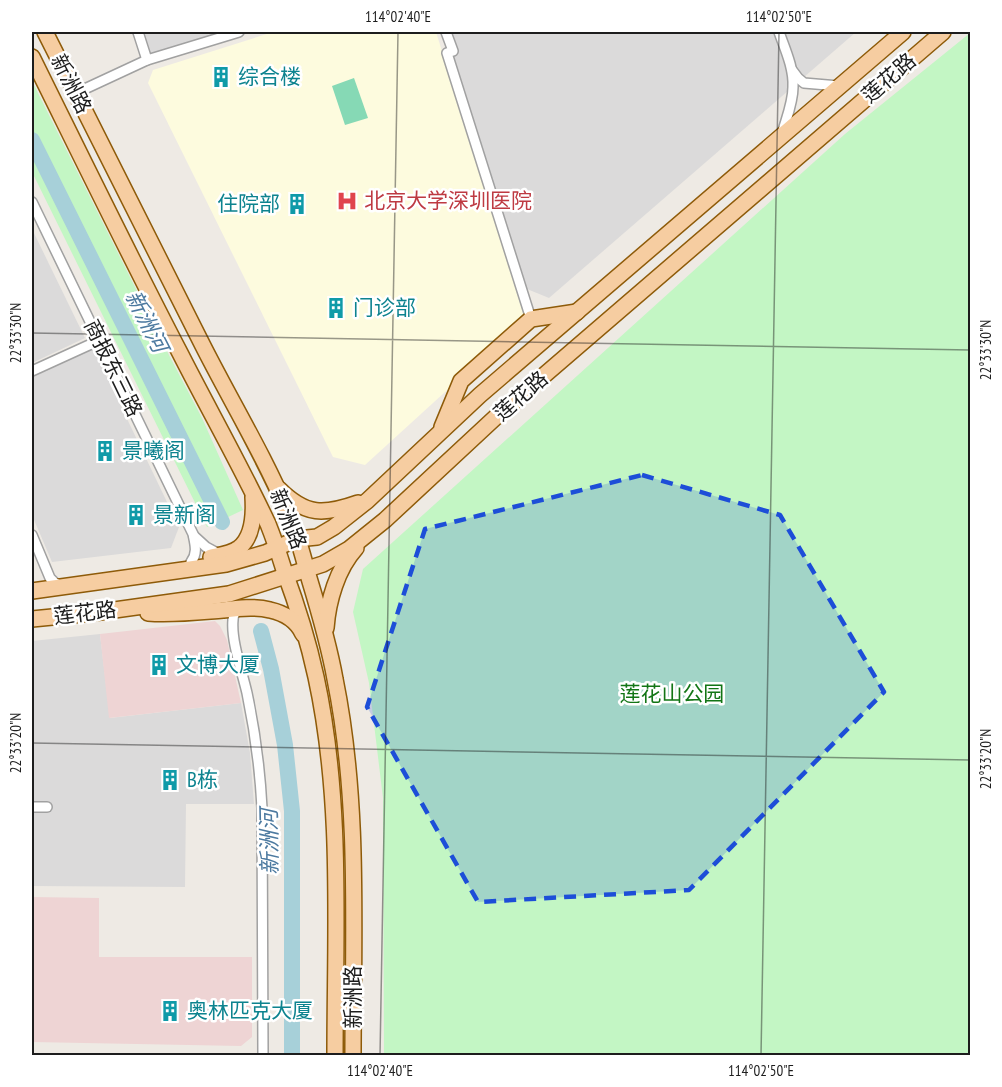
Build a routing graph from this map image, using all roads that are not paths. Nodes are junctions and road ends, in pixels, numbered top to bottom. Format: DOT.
graph roads {
  1 [pos="45,32"];
  2 [pos="138,32"];
  3 [pos="239,32"];
  4 [pos="446,32"];
  5 [pos="779,32"];
  6 [pos="903,32"];
  7 [pos="943,32"];
  8 [pos="32,57"];
  9 [pos="147,60"];
  10 [pos="791,68"];
  11 [pos="839,86"];
  12 [pos="76,93"];
  13 [pos="782,135"];
  14 [pos="32,202"];
  15 [pos="577,312"];
  16 [pos="531,319"];
  17 [pos="98,338"];
  18 [pos="32,366"];
  19 [pos="32,371"];
  20 [pos="439,434"];
  21 [pos="275,485"];
  22 [pos="253,494"];
  23 [pos="367,501"];
  24 [pos="374,530"];
  25 [pos="193,534"];
  26 [pos="32,535"];
  27 [pos="297,539"];
  28 [pos="277,549"];
  29 [pos="32,550"];
  30 [pos="221,555"];
  31 [pos="191,562"];
  32 [pos="307,568"];
  33 [pos="164,573"];
  34 [pos="287,576"];
  35 [pos="67,587"];
  36 [pos="35,591"];
  37 [pos="242,608"];
  38 [pos="124,609"];
  39 [pos="210,611"];
  40 [pos="32,619"];
  41 [pos="234,637"];
  42 [pos="326,637"];
  43 [pos="307,640"];
  44 [pos="32,807"];
  45 [pos="47,807"];
  46 [pos="263,1056"];
  47 [pos="335,1056"];
  48 [pos="352,1056"];
  1 -- 12 [label="main road, 新洲路"];
  2 -- 9 [label="street"];
  3 -- 9 [label="street"];
  4 -- 16 [label="street"];
  5 -- 10 [label="street"];
  6 -- 11 [label="main road, 莲花路"];
  7 -- 24 [label="main road, 莲花路"];
  8 -- 22 [label="main road, 新洲路"];
  9 -- 12 [label="street"];
  10 -- 11 [label="street"];
  10 -- 13 [label="street"];
  11 -- 13 [label="main road, 莲花路"];
  12 -- 21 [label="main road, 新洲路"];
  13 -- 15 [label="main road, 莲花路"];
  14 -- 17 [label="street, 商报东三路"];
  15 -- 16 [label="main road"];
  15 -- 20 [label="main road, 莲花路"];
  16 -- 20 [label="main road"];
  17 -- 18 [label="street"];
  17 -- 19 [label="street"];
  17 -- 25 [label="street, 商报东三路"];
  20 -- 23 [label="main road, 莲花路"];
  21 -- 23 [label="main road"];
  21 -- 27 [label="main road, 新洲路"];
  22 -- 28 [label="main road, 新洲路"];
  22 -- 30 [label="main road"];
  23 -- 27 [label="main road, 莲花路"];
  24 -- 32 [label="main road, 莲花路"];
  24 -- 42 [label="main road"];
  25 -- 30 [label="street, 商报东三路"];
  25 -- 31 [label="street, 商报东三路"];
  26 -- 35 [label="street"];
  27 -- 28 [label="main road, 莲花路"];
  27 -- 32 [label="main road, 新洲路"];
  28 -- 33 [label="main road, 莲花路"];
  28 -- 34 [label="main road, 新洲路"];
  29 -- 36 [label="street"];
  30 -- 31 [label="main road"];
  31 -- 33 [label="main road"];
  32 -- 34 [label="main road, 莲花路"];
  32 -- 42 [label="main road, 新洲路"];
  33 -- 35 [label="main road, 莲花路"];
  34 -- 38 [label="main road, 莲花路"];
  34 -- 43 [label="main road, 新洲路"];
  35 -- 36 [label="main road, 莲花路"];
  37 -- 39 [label="main road"];
  37 -- 41 [label="street"];
  37 -- 43 [label="main road"];
  38 -- 39 [label="main road"];
  38 -- 40 [label="main road, 莲花路"];
  39 -- 41 [label="street"];
  41 -- 46 [label="street"];
  42 -- 48 [label="main road, 新洲路"];
  43 -- 47 [label="main road, 新洲路"];
  44 -- 45 [label="street"];
}
